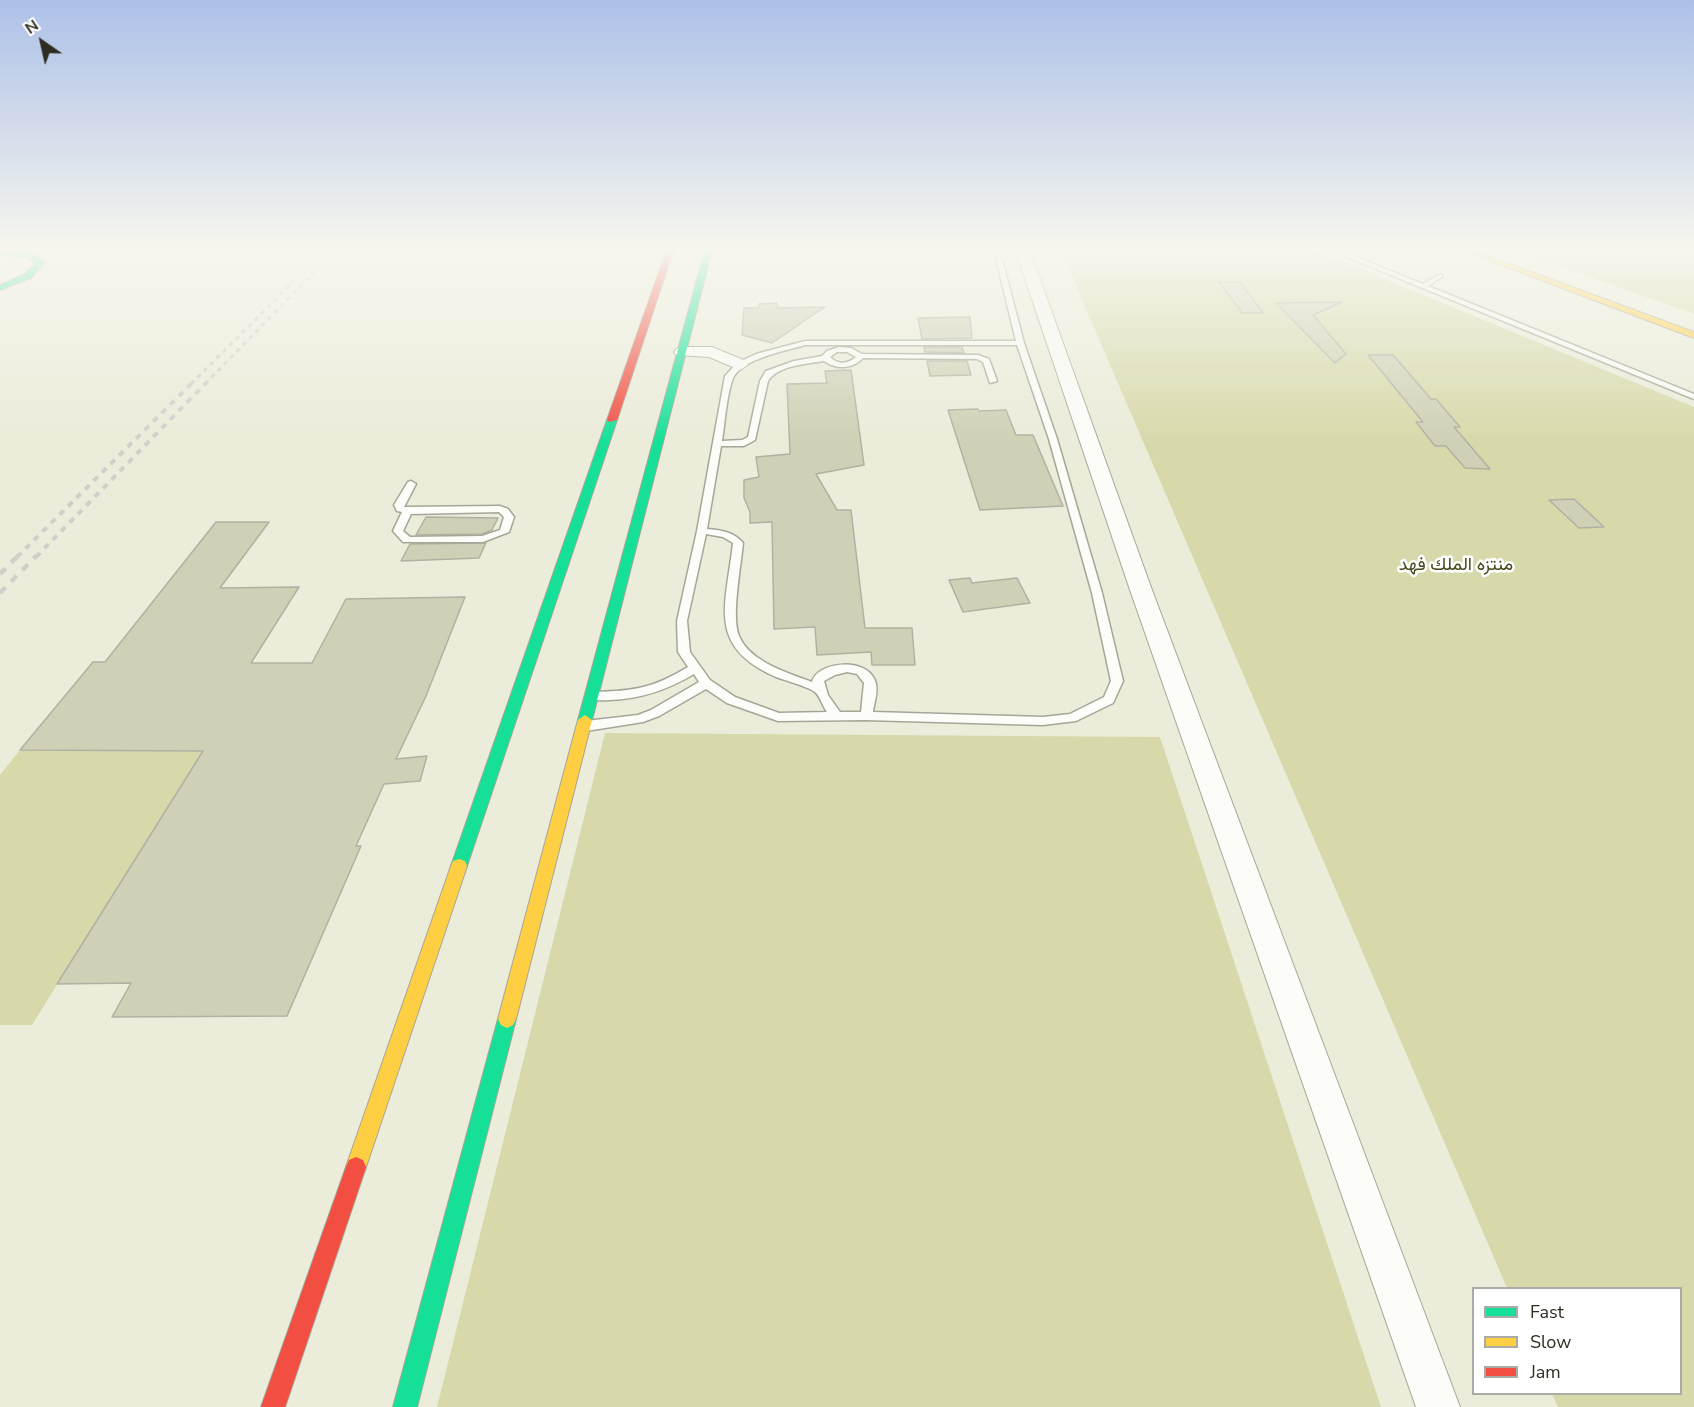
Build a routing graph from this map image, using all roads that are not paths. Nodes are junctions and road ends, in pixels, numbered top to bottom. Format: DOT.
graph roads {
  1 [pos="649,312"];
  2 [pos="693,312"];
  3 [pos="1017,312"];
  4 [pos="1033,312"];
  5 [pos="1484,312"];
  6 [pos="1638,312"];
  7 [pos="1659,312"];
  8 [pos="1694,324"];
  9 [pos="1694,334"];
  10 [pos="1020,343"];
  11 [pos="682,352"];
  12 [pos="860,356"];
  13 [pos="826,358"];
  14 [pos="740,365"];
  15 [pos="993,381"];
  16 [pos="1694,397"];
  17 [pos="717,444"];
  18 [pos="411,484"];
  19 [pos="407,511"];
  20 [pos="702,531"];
  21 [pos="695,668"];
  22 [pos="706,683"];
  23 [pos="818,689"];
  24 [pos="592,697"];
  25 [pos="866,716"];
  26 [pos="837,717"];
  27 [pos="585,726"];
  28 [pos="273,1407"];
  29 [pos="405,1407"];
  30 [pos="1438,1407"];
  1 -- 28 [label="main road"];
  2 -- 11 [label="main road"];
  3 -- 10 [label="lane"];
  4 -- 30 [label="street"];
  5 -- 16 [label="lane"];
  6 -- 9 [label="main road"];
  7 -- 8 [label="main road"];
  10 -- 14 [label="lane"];
  10 -- 25 [label="lane"];
  11 -- 14 [label="street"];
  11 -- 24 [label="main road"];
  12 -- 13 [label="lane"];
  12 -- 13 [label="lane"];
  12 -- 15 [label="lane"];
  13 -- 17 [label="lane"];
  14 -- 17 [label="lane"];
  17 -- 20 [label="lane"];
  18 -- 19 [label="lane"];
  19 -- 19 [label="lane"];
  20 -- 21 [label="lane"];
  20 -- 23 [label="lane"];
  21 -- 22 [label="lane"];
  21 -- 24 [label="lane"];
  22 -- 26 [label="lane"];
  22 -- 27 [label="lane"];
  23 -- 25 [label="lane"];
  23 -- 26 [label="lane"];
  24 -- 27 [label="main road"];
  25 -- 26 [label="lane"];
  27 -- 29 [label="main road"];
}
